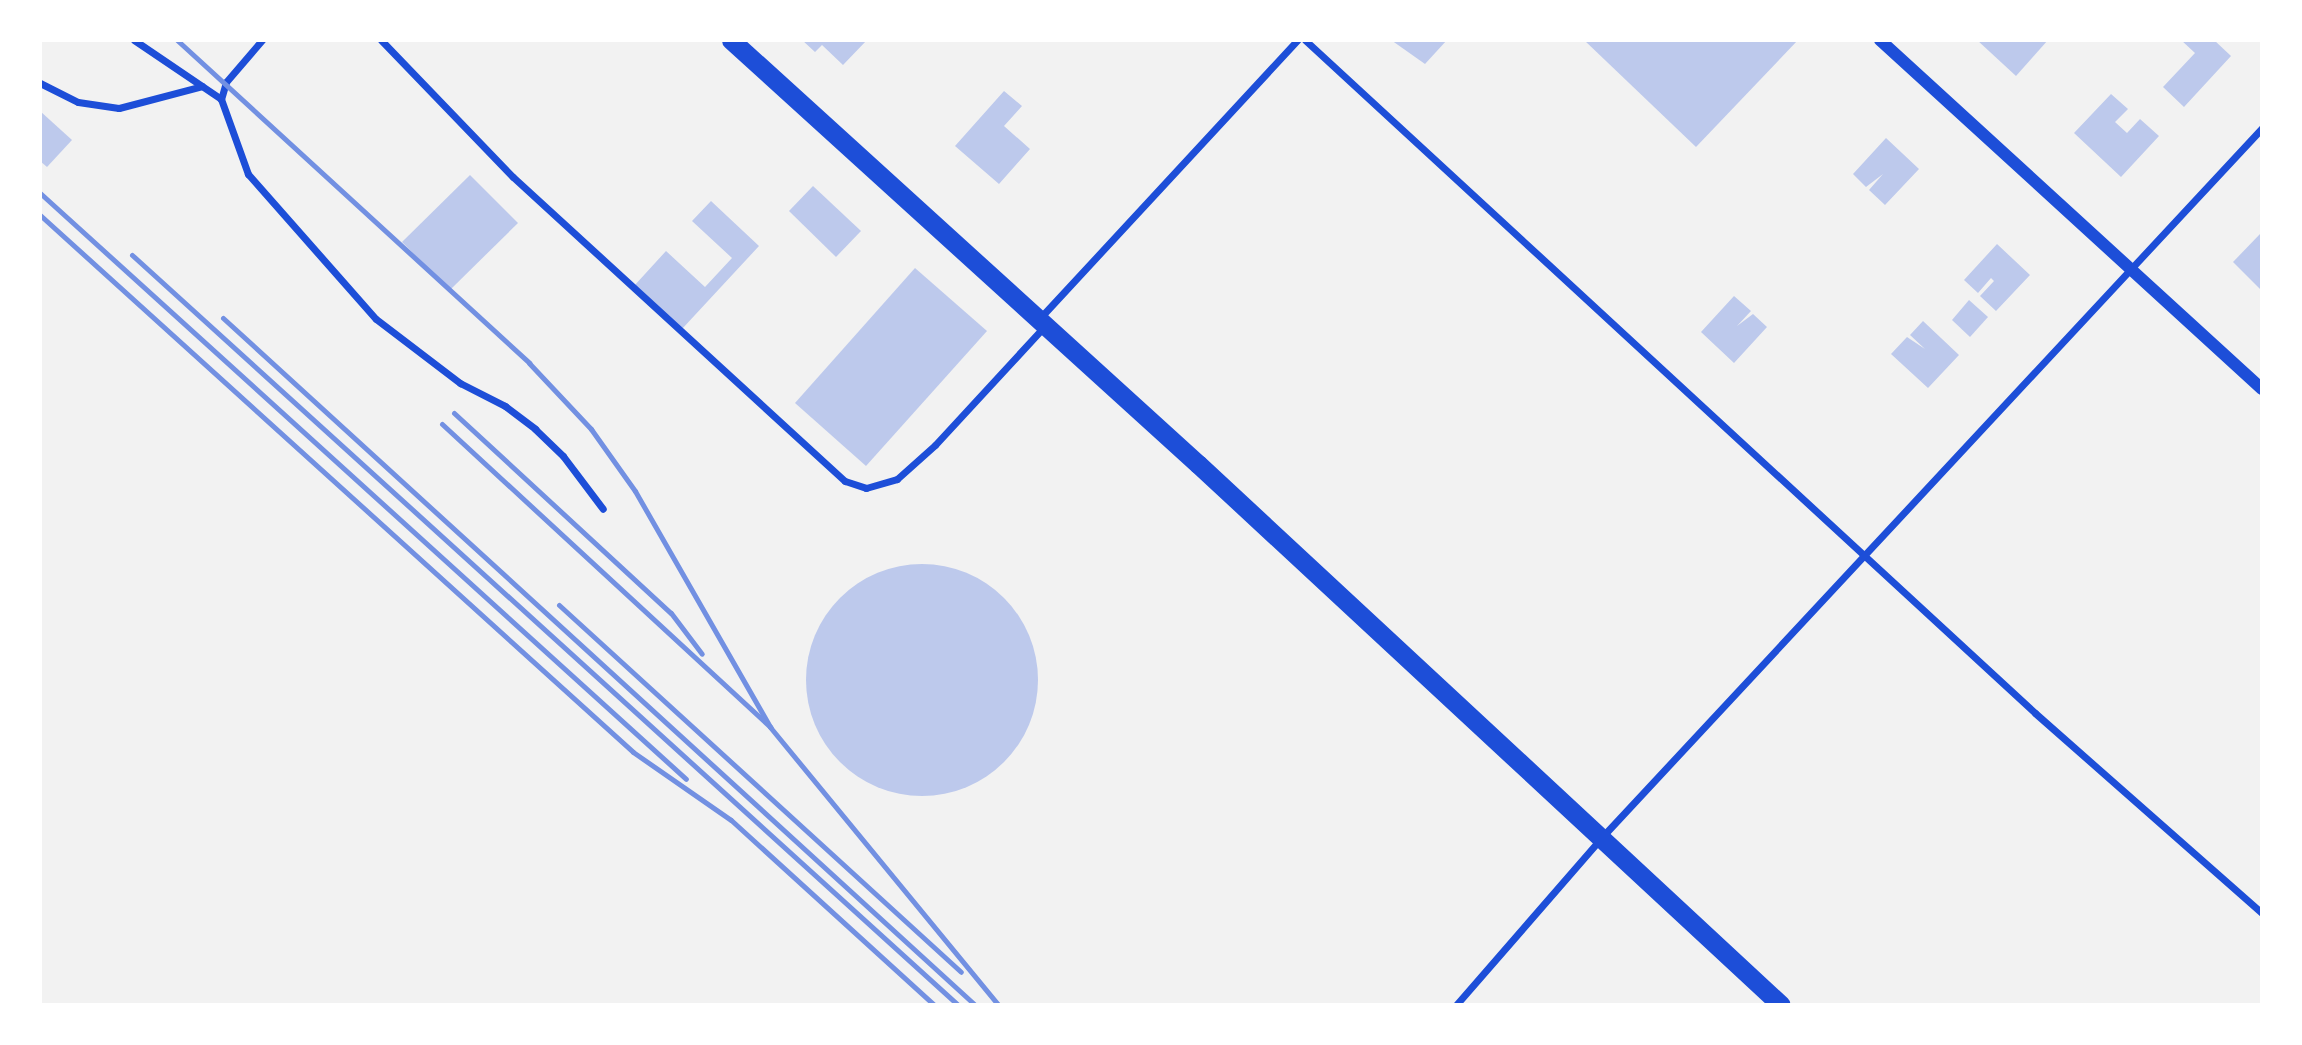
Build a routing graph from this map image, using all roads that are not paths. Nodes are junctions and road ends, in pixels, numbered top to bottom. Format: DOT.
graph roads {
  1 [pos="134,40"];
  2 [pos="262,40"];
  3 [pos="381,40"];
  4 [pos="731,40"];
  5 [pos="1297,40"];
  6 [pos="1306,40"];
  7 [pos="1880,40"];
  8 [pos="40,83"];
  9 [pos="202,86"];
  10 [pos="221,99"];
  11 [pos="2262,128"];
  12 [pos="2129,267"];
  13 [pos="1043,322"];
  14 [pos="2262,388"];
  15 [pos="603,509"];
  16 [pos="1867,556"];
  17 [pos="1602,837"];
  18 [pos="2262,913"];
  19 [pos="1456,1005"];
  20 [pos="1781,1005"];
  1 -- 9 [label="street"];
  2 -- 10 [label="street"];
  3 -- 13 [label="street"];
  4 -- 13 [label="highway"];
  5 -- 13 [label="street"];
  6 -- 16 [label="street"];
  7 -- 12 [label="street"];
  8 -- 9 [label="street"];
  9 -- 10 [label="street"];
  10 -- 15 [label="street"];
  11 -- 12 [label="street"];
  12 -- 14 [label="street"];
  12 -- 16 [label="street"];
  13 -- 17 [label="highway"];
  16 -- 17 [label="street"];
  16 -- 18 [label="street"];
  17 -- 19 [label="street"];
  17 -- 20 [label="highway"];
}
